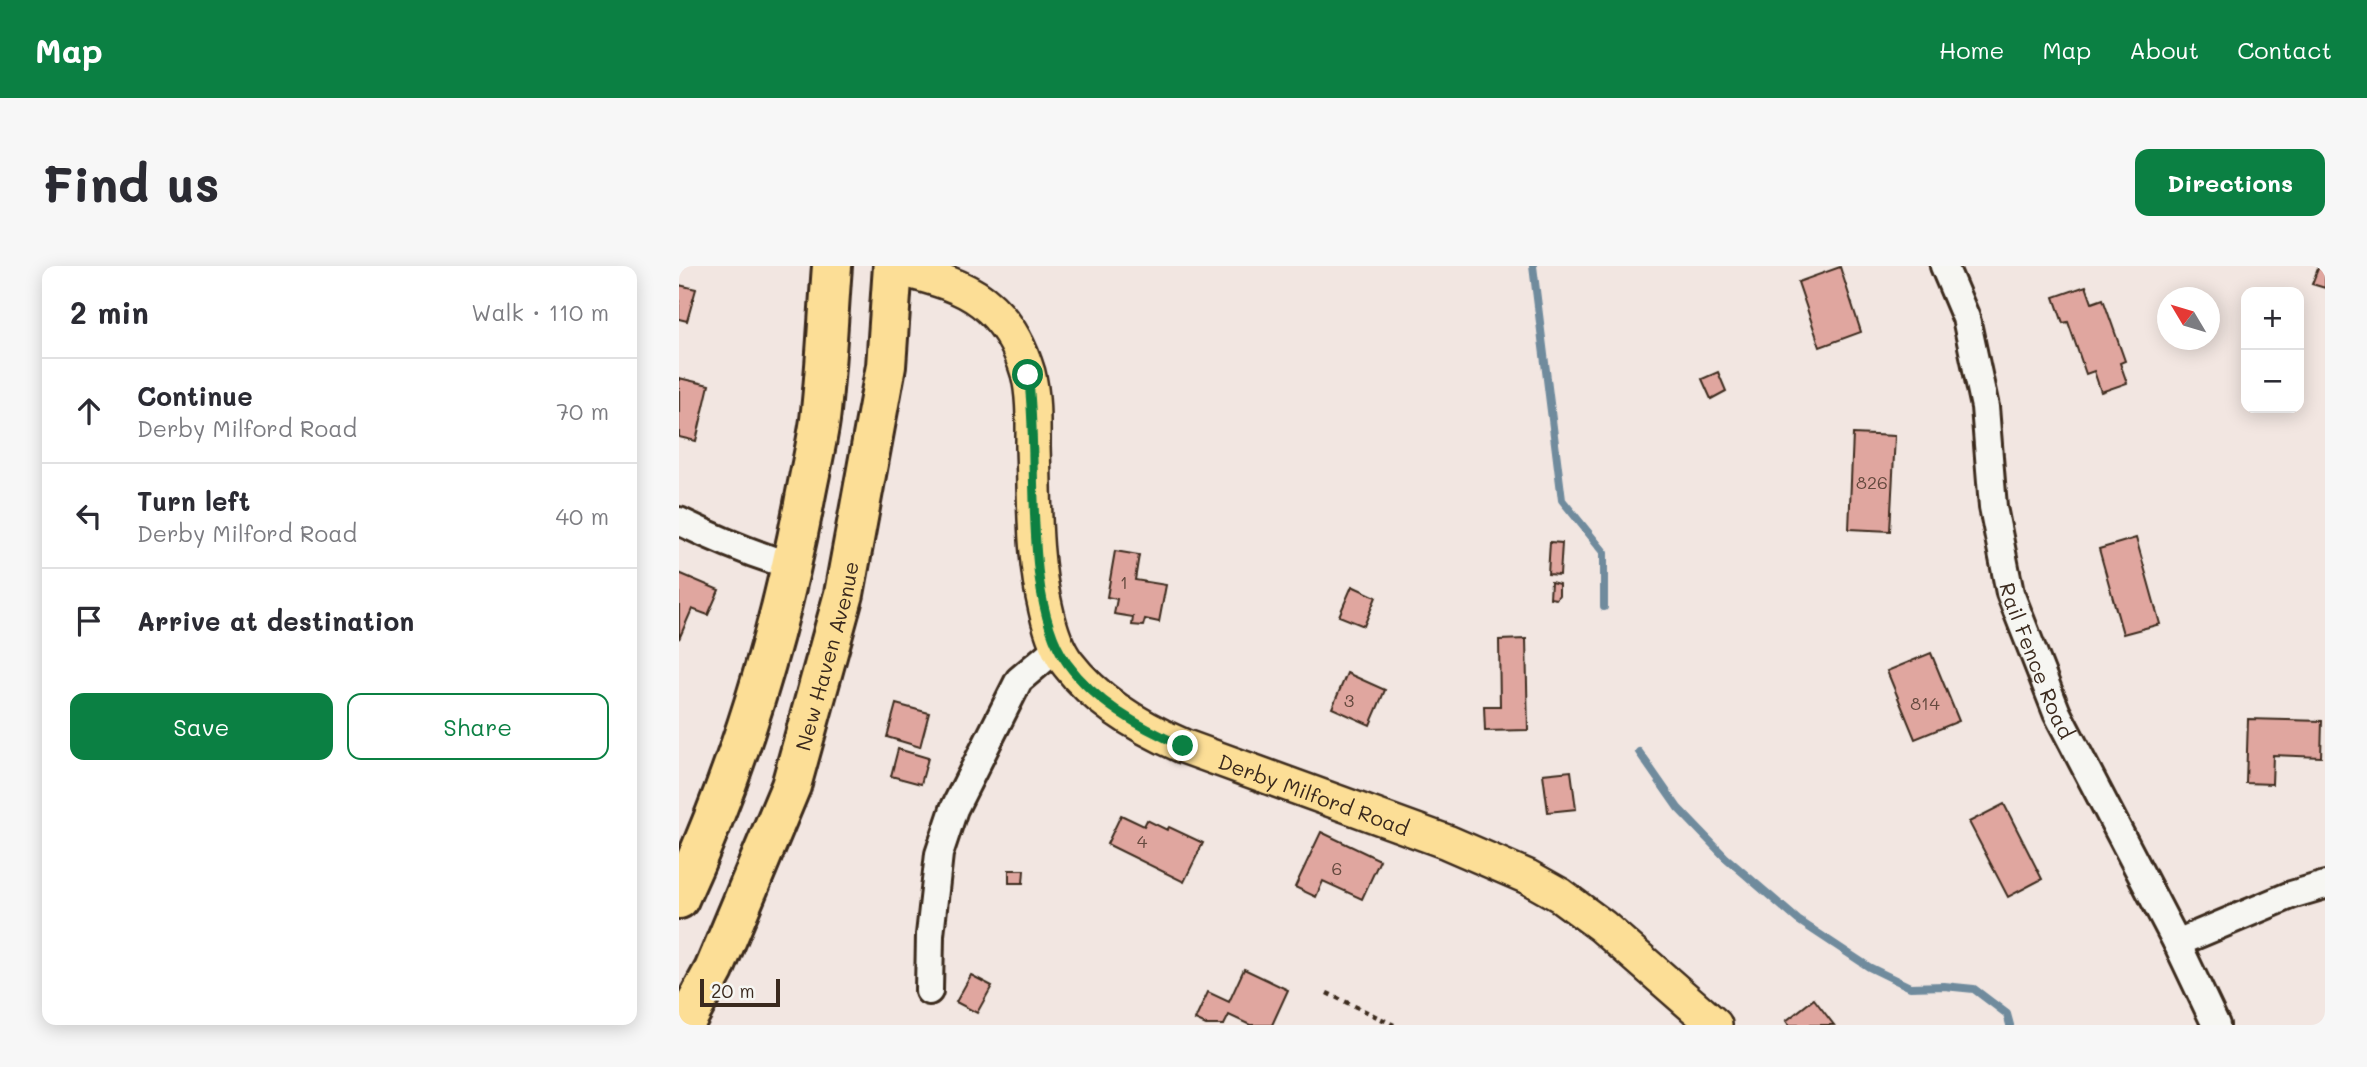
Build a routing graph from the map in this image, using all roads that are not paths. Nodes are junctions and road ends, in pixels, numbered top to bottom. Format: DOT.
graph roads {
  1 [pos="832,266"];
  2 [pos="892,266"];
  3 [pos="1944,266"];
  4 [pos="679,521"];
  5 [pos="792,566"];
  6 [pos="1058,647"];
  7 [pos="2325,886"];
  8 [pos="679,899"];
  9 [pos="2177,943"];
  10 [pos="929,991"];
  11 [pos="684,1025"];
  12 [pos="1715,1025"];
  13 [pos="2216,1025"];
  1 -- 5 [label="highway"];
  2 -- 6 [label="main road, Derby Milford Road"];
  2 -- 11 [label="highway, New Haven Avenue"];
  3 -- 9 [label="street, Rail Fence Road"];
  4 -- 5 [label="street"];
  5 -- 8 [label="highway"];
  6 -- 10 [label="street"];
  6 -- 12 [label="main road, Derby Milford Road"];
  7 -- 9 [label="street"];
  9 -- 13 [label="street, Rail Fence Road"];
}
